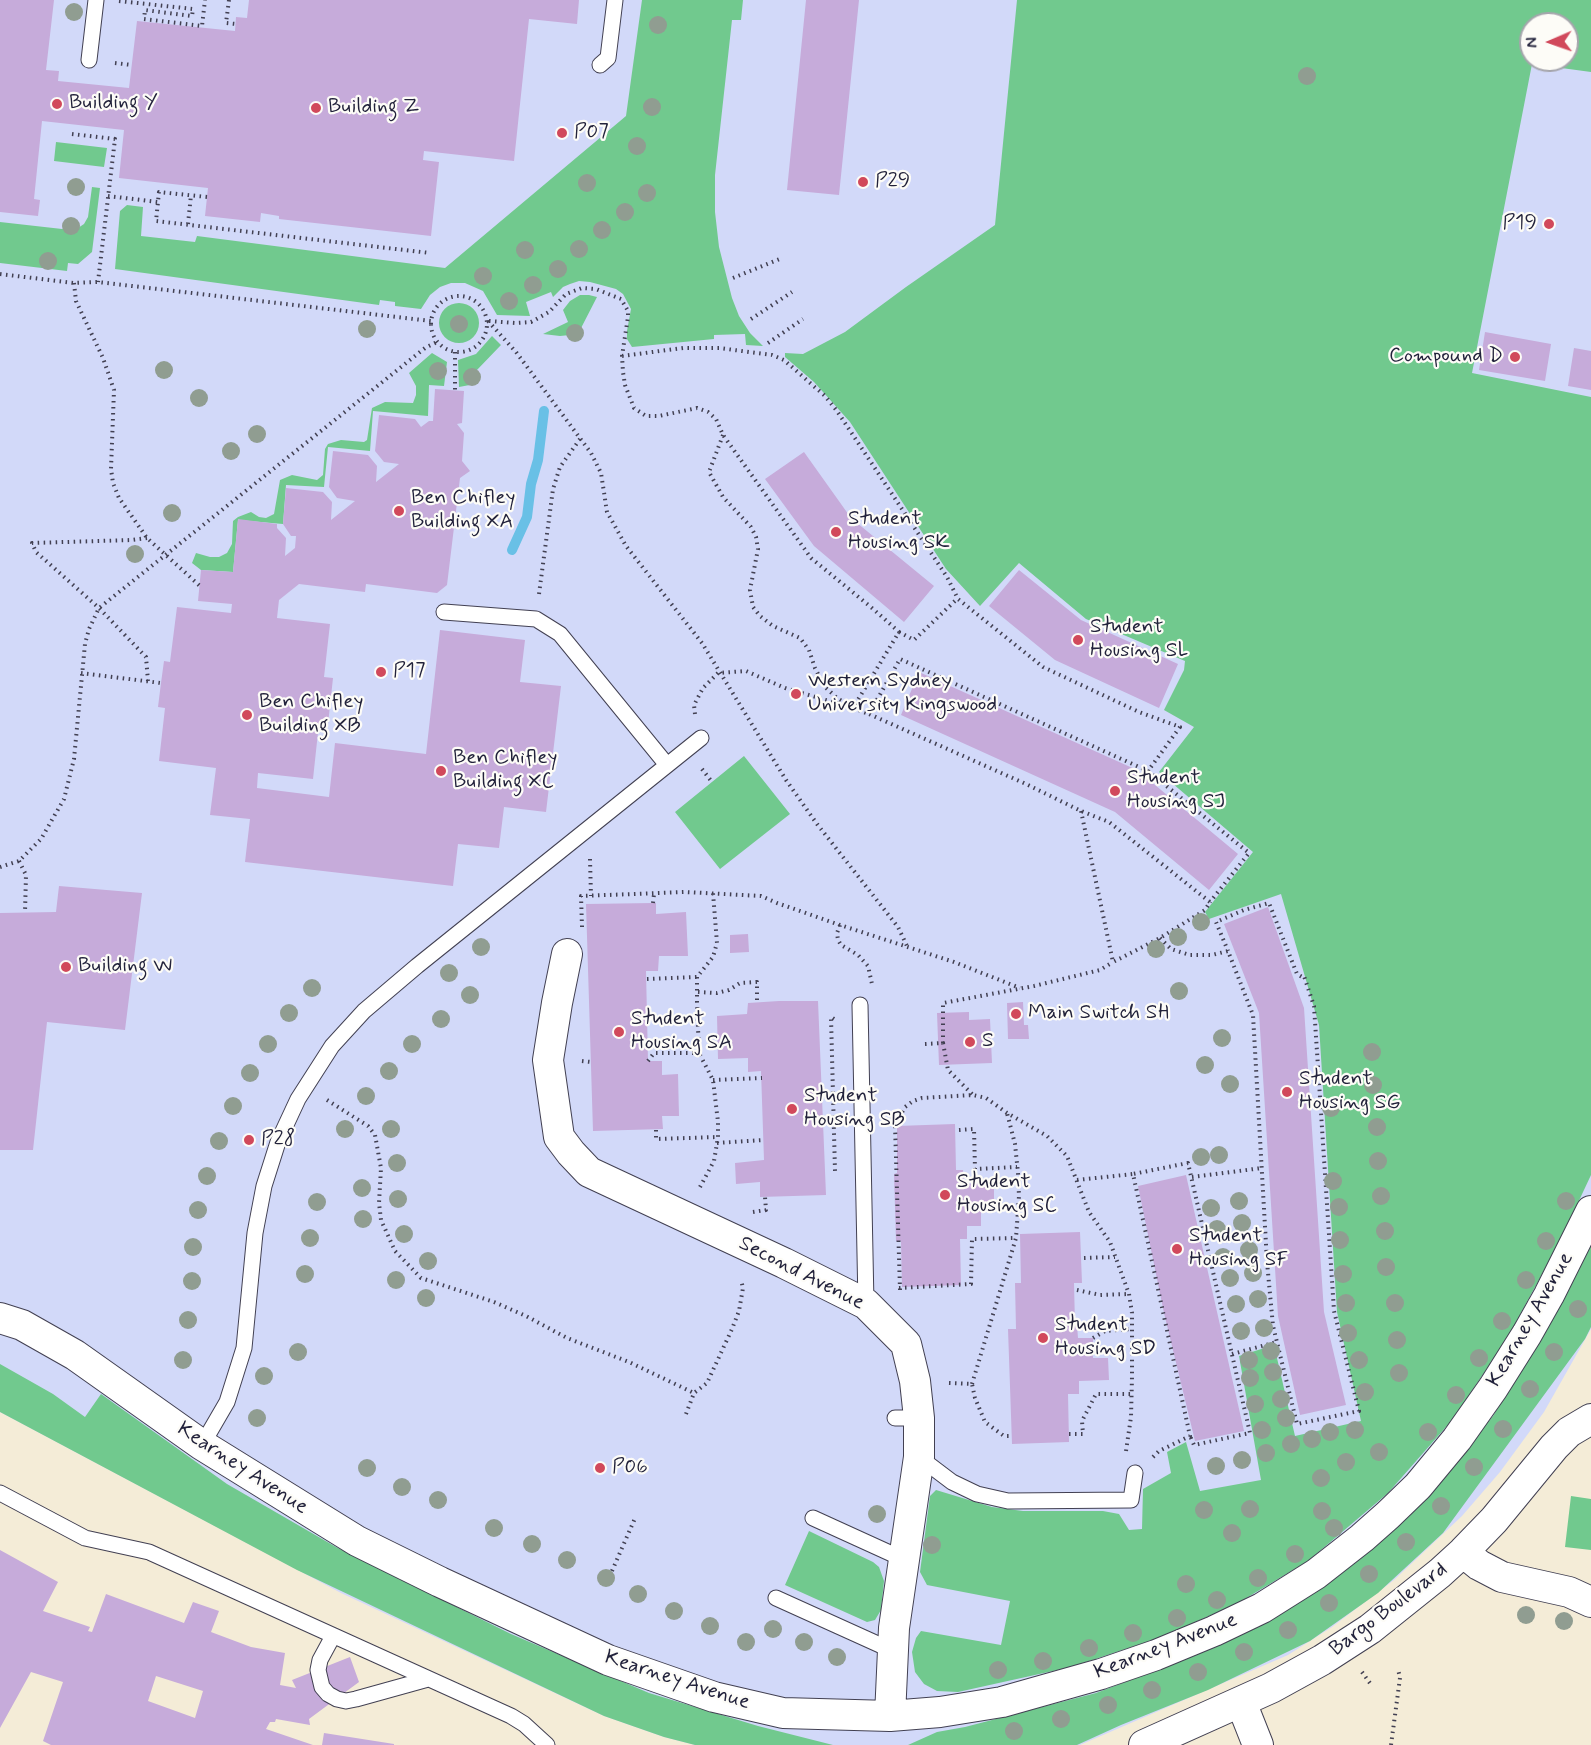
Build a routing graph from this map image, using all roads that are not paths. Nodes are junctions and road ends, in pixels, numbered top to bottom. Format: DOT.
graph roads {
  1 [pos="96,0"];
  2 [pos="615,0"];
  3 [pos="89,60"];
  4 [pos="600,65"];
  5 [pos="444,612"];
  6 [pos="702,738"];
  7 [pos="667,765"];
  8 [pos="567,954"];
  9 [pos="860,1005"];
  10 [pos="1591,1211"];
  11 [pos="875,1313"];
  12 [pos="0,1318"];
  13 [pos="1591,1419"];
  14 [pos="202,1446"];
  15 [pos="919,1457"];
  16 [pos="1135,1473"];
  17 [pos="0,1493"];
  18 [pos="813,1518"];
  19 [pos="1463,1552"];
  20 [pos="903,1559"];
  21 [pos="776,1598"];
  22 [pos="1591,1602"];
  23 [pos="333,1636"];
  24 [pos="891,1650"];
  25 [pos="429,1679"];
  26 [pos="1240,1702"];
  27 [pos="890,1716"];
  28 [pos="547,1745"];
  29 [pos="1144,1745"];
  30 [pos="1258,1745"];
  1 -- 3 [label="lane"];
  2 -- 4 [label="lane"];
  5 -- 7 [label="lane"];
  6 -- 7 [label="lane"];
  7 -- 14 [label="lane"];
  8 -- 11 [label="street, Second Avenue"];
  9 -- 11 [label="lane"];
  10 -- 27 [label="street, Kearney Avenue"];
  11 -- 15 [label="street, Second Avenue"];
  12 -- 14 [label="street, Kearney Avenue"];
  13 -- 19 [label="street, Bargo Boulevard"];
  14 -- 27 [label="street, Kearney Avenue"];
  15 -- 16 [label="lane"];
  15 -- 20 [label="street, Second Avenue"];
  17 -- 23 [label="lane"];
  18 -- 20 [label="lane"];
  19 -- 22 [label="street"];
  19 -- 26 [label="street, Bargo Boulevard"];
  20 -- 24 [label="street, Second Avenue"];
  21 -- 24 [label="lane"];
  23 -- 25 [label="lane"];
  23 -- 25 [label="lane"];
  24 -- 27 [label="street, Second Avenue"];
  25 -- 28 [label="lane"];
  26 -- 29 [label="street, Bargo Boulevard"];
  26 -- 30 [label="street"];
}
